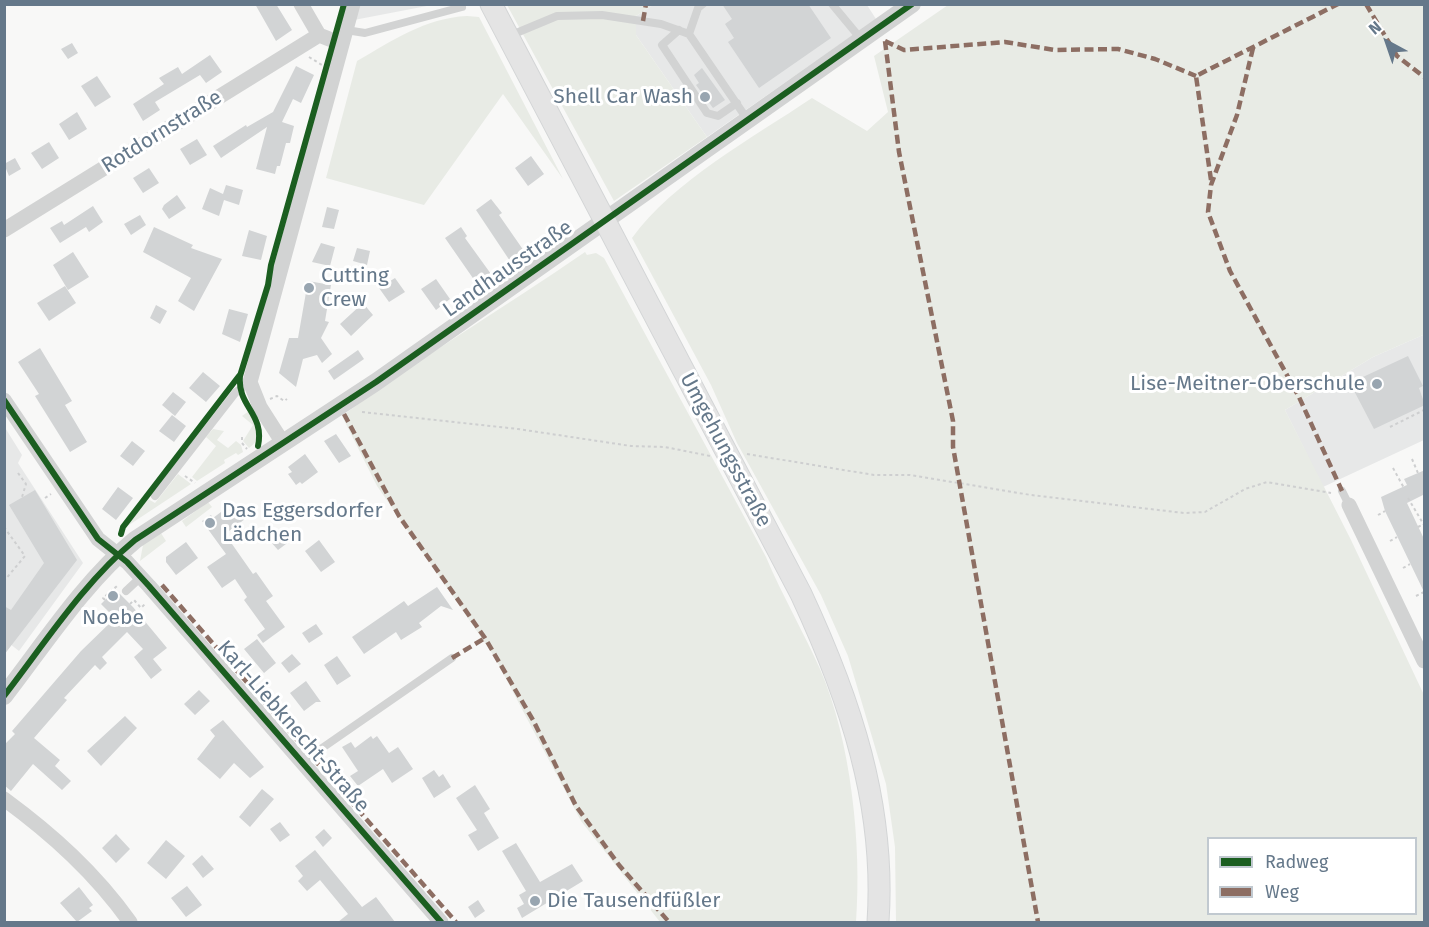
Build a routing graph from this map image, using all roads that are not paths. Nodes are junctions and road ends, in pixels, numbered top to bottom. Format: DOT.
graph roads {
  1 [pos="301,4"];
  2 [pos="354,4"];
  3 [pos="491,4"];
  4 [pos="703,4"];
  5 [pos="832,4"];
  6 [pos="912,4"];
  7 [pos="462,7"];
  8 [pos="680,30"];
  9 [pos="319,34"];
  10 [pos="689,34"];
  11 [pos="344,37"];
  12 [pos="508,37"];
  13 [pos="874,37"];
  14 [pos="737,103"];
  15 [pos="747,119"];
  16 [pos="605,221"];
  17 [pos="4,230"];
  18 [pos="250,382"];
  19 [pos="4,400"];
  20 [pos="283,442"];
  21 [pos="1342,491"];
  22 [pos="155,496"];
  23 [pos="1349,505"];
  24 [pos="118,554"];
  25 [pos="141,577"];
  26 [pos="126,591"];
  27 [pos="452,658"];
  28 [pos="1425,661"];
  29 [pos="4,696"];
  30 [pos="302,762"];
  31 [pos="4,799"];
  32 [pos="130,922"];
  33 [pos="441,922"];
  34 [pos="878,922"];
  1 -- 9 [label="street"];
  2 -- 11 [label="street"];
  3 -- 12 [label="main road, Umgehungsstraße"];
  4 -- 10 [label="lane"];
  5 -- 13 [label="lane"];
  6 -- 13 [label="street, Landhausstraße"];
  7 -- 11 [label="lane"];
  8 -- 10 [label="lane"];
  8 -- 12 [label="lane"];
  8 -- 14 [label="lane"];
  9 -- 11 [label="street"];
  9 -- 17 [label="street, Rotdornstraße"];
  10 -- 14 [label="lane"];
  11 -- 18 [label="street"];
  12 -- 16 [label="main road, Umgehungsstraße"];
  13 -- 15 [label="street, Landhausstraße"];
  14 -- 15 [label="lane"];
  15 -- 16 [label="street, Landhausstraße"];
  16 -- 20 [label="street, Landhausstraße"];
  16 -- 34 [label="main road, Umgehungsstraße"];
  18 -- 20 [label="street"];
  18 -- 22 [label="lane"];
  19 -- 24 [label="street, Karl-Liebknecht-Straße"];
  20 -- 24 [label="street, Landhausstraße"];
  21 -- 23 [label="lane"];
  23 -- 28 [label="street"];
  24 -- 25 [label="street, Karl-Liebknecht-Straße"];
  24 -- 29 [label="street, Landhausstraße"];
  25 -- 26 [label="lane"];
  25 -- 30 [label="street, Karl-Liebknecht-Straße"];
  27 -- 30 [label="lane, Karl-Liebknecht-Straße"];
  30 -- 33 [label="street, Karl-Liebknecht-Straße"];
  31 -- 32 [label="street"];
}
